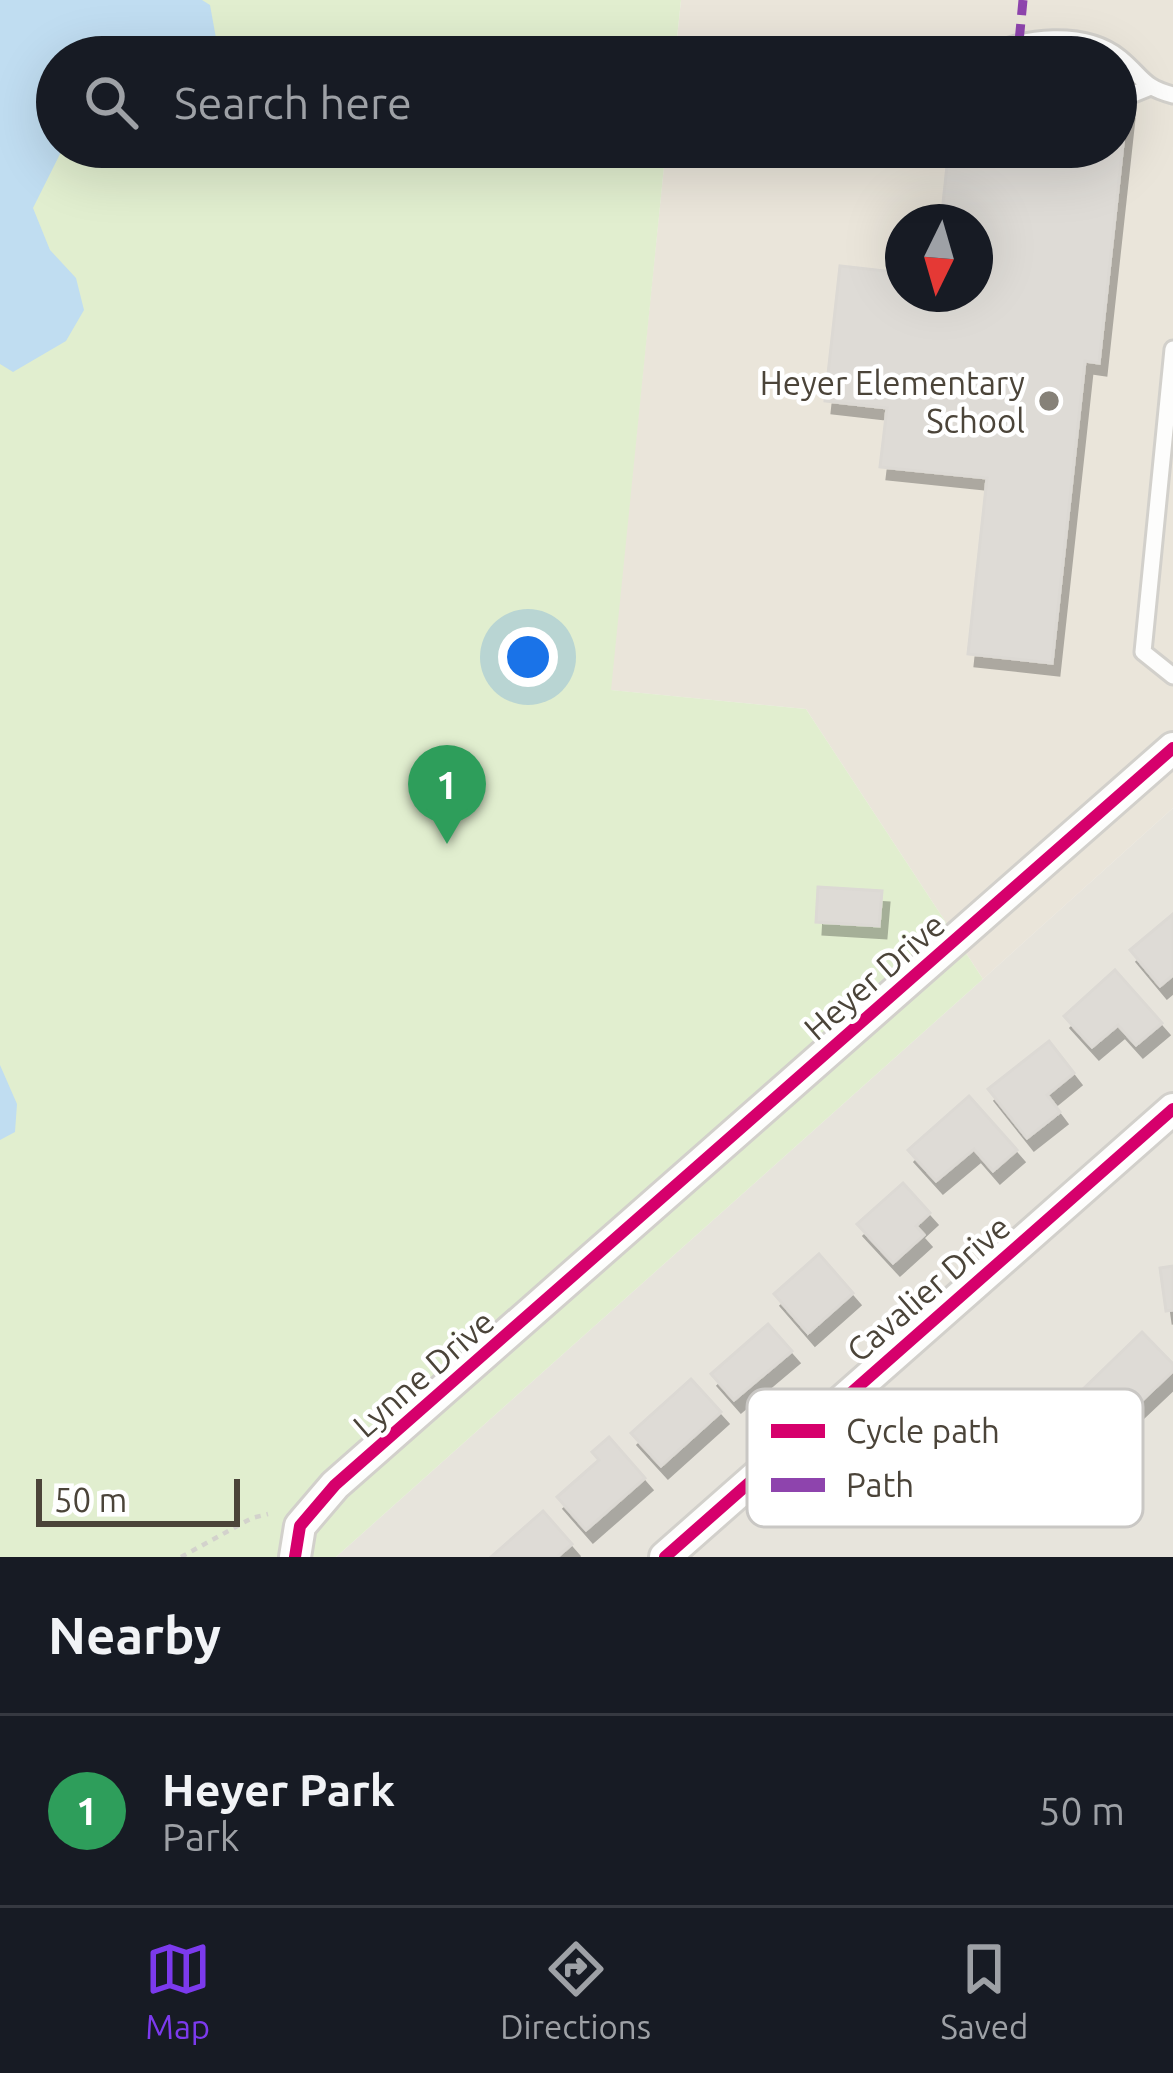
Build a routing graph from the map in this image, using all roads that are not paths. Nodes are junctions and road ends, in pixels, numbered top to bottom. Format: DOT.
graph roads {
  1 [pos="1137,76"];
  2 [pos="1148,88"];
  3 [pos="1137,92"];
  4 [pos="1173,95"];
  5 [pos="1173,349"];
  6 [pos="1173,676"];
  7 [pos="1173,748"];
  8 [pos="1173,1109"];
  9 [pos="611,1244"];
  10 [pos="856,1389"];
  11 [pos="747,1485"];
  12 [pos="295,1557"];
  13 [pos="665,1557"];
  1 -- 2 [label="lane"];
  2 -- 3 [label="lane"];
  2 -- 4 [label="lane"];
  5 -- 6 [label="lane"];
  7 -- 9 [label="street, Heyer Drive"];
  8 -- 10 [label="street, Cavalier Drive"];
  9 -- 12 [label="street, Lynne Drive"];
  11 -- 13 [label="street, Cavalier Drive"];
}
